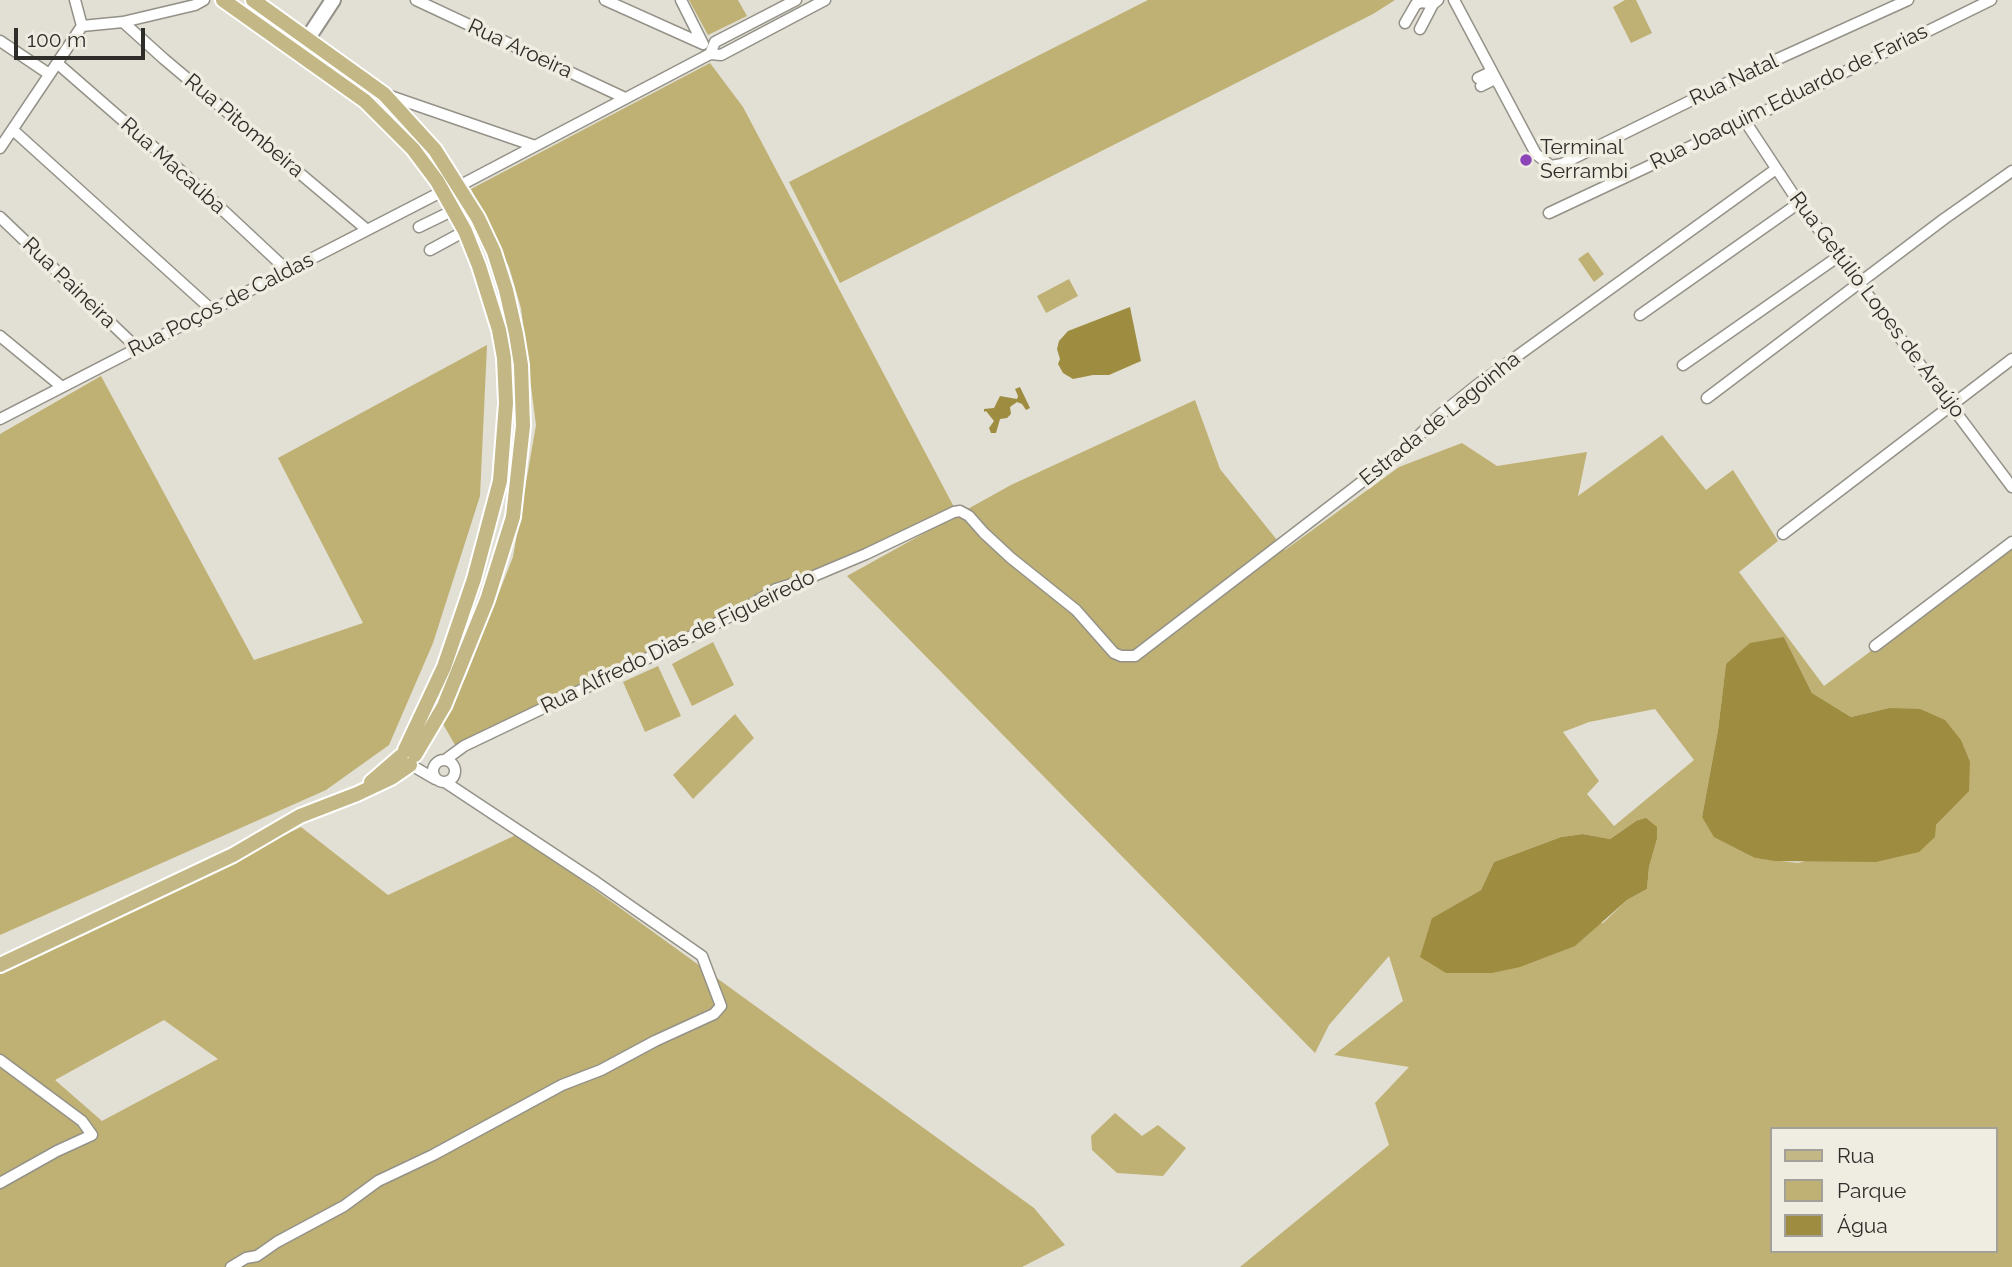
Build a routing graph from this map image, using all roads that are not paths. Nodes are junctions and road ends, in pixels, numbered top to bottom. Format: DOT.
graph roads {
  1 [pos="75,0"];
  2 [pos="204,0"];
  3 [pos="223,0"];
  4 [pos="253,0"];
  5 [pos="333,0"];
  6 [pos="416,0"];
  7 [pos="605,0"];
  8 [pos="681,0"];
  9 [pos="796,0"];
  10 [pos="825,0"];
  11 [pos="1454,0"];
  12 [pos="1908,0"];
  13 [pos="1991,0"];
  14 [pos="1436,2"];
  15 [pos="123,22"];
  16 [pos="1405,23"];
  17 [pos="82,26"];
  18 [pos="1420,29"];
  19 [pos="308,38"];
  20 [pos="0,41"];
  21 [pos="706,49"];
  22 [pos="57,63"];
  23 [pos="49,74"];
  24 [pos="1493,75"];
  25 [pos="1480,82"];
  26 [pos="384,94"];
  27 [pos="625,98"];
  28 [pos="1745,121"];
  29 [pos="13,130"];
  30 [pos="2,142"];
  31 [pos="535,146"];
  32 [pos="1776,169"];
  33 [pos="2012,171"];
  34 [pos="459,186"];
  35 [pos="443,191"];
  36 [pos="1799,203"];
  37 [pos="453,210"];
  38 [pos="1549,213"];
  39 [pos="0,217"];
  40 [pos="419,227"];
  41 [pos="366,229"];
  42 [pos="465,231"];
  43 [pos="430,250"];
  44 [pos="1839,256"];
  45 [pos="496,260"];
  46 [pos="288,271"];
  47 [pos="481,273"];
  48 [pos="501,275"];
  49 [pos="1859,284"];
  50 [pos="212,310"];
  51 [pos="1640,315"];
  52 [pos="0,336"];
  53 [pos="137,348"];
  54 [pos="2012,359"];
  55 [pos="1683,365"];
  56 [pos="62,387"];
  57 [pos="1707,398"];
  58 [pos="1952,404"];
  59 [pos="0,419"];
  60 [pos="2012,487"];
  61 [pos="1783,534"];
  62 [pos="2012,542"];
  63 [pos="1107,645"];
  64 [pos="1875,646"];
  65 [pos="410,758"];
  66 [pos="441,762"];
  67 [pos="441,781"];
  68 [pos="0,965"];
  69 [pos="0,1060"];
  70 [pos="0,1183"];
  71 [pos="231,1267"];
  1 -- 17 [label="street"];
  2 -- 15 [label="street"];
  3 -- 35 [label="main road"];
  4 -- 19 [label="main road"];
  5 -- 19 [label="main road"];
  6 -- 27 [label="street, Rua Aroeira"];
  7 -- 21 [label="street"];
  8 -- 21 [label="street"];
  9 -- 21 [label="street"];
  10 -- 21 [label="street"];
  11 -- 24 [label="street"];
  12 -- 24 [label="street, Rua Natal"];
  13 -- 28 [label="street, Rua Joaquim Eduardo de Farias"];
  14 -- 16 [label="street"];
  14 -- 18 [label="street"];
  15 -- 17 [label="street"];
  15 -- 41 [label="street, Rua Pitombeira"];
  17 -- 22 [label="street"];
  19 -- 26 [label="main road"];
  20 -- 23 [label="street"];
  21 -- 27 [label="street"];
  22 -- 23 [label="street"];
  22 -- 46 [label="street, Rua Macaúba"];
  23 -- 29 [label="street"];
  24 -- 25 [label="street"];
  26 -- 31 [label="street"];
  26 -- 34 [label="main road"];
  27 -- 31 [label="street"];
  28 -- 32 [label="street, Rua Getúlio Lopes de Araújo"];
  28 -- 38 [label="street, Rua Joaquim Eduardo de Farias"];
  29 -- 30 [label="street"];
  29 -- 50 [label="street"];
  31 -- 34 [label="street"];
  32 -- 36 [label="street, Rua Getúlio Lopes de Araújo"];
  32 -- 63 [label="street, Estrada de Lagoinha"];
  33 -- 49 [label="street"];
  34 -- 45 [label="main road"];
  35 -- 37 [label="main road"];
  35 -- 41 [label="street, Rua Poços de Caldas"];
  36 -- 44 [label="street, Rua Getúlio Lopes de Araújo"];
  36 -- 51 [label="street"];
  37 -- 40 [label="street"];
  37 -- 42 [label="main road"];
  39 -- 53 [label="street, Rua Paineira"];
  41 -- 46 [label="street, Rua Poços de Caldas"];
  42 -- 43 [label="street"];
  42 -- 47 [label="main road"];
  44 -- 49 [label="street, Rua Getúlio Lopes de Araújo"];
  44 -- 55 [label="street"];
  45 -- 47 [label="main road"];
  45 -- 48 [label="main road"];
  46 -- 50 [label="street, Rua Poços de Caldas"];
  47 -- 48 [label="main road"];
  47 -- 65 [label="main road"];
  48 -- 65 [label="main road"];
  49 -- 57 [label="street"];
  49 -- 58 [label="street, Rua Getúlio Lopes de Araújo"];
  50 -- 53 [label="street, Rua Poços de Caldas"];
  52 -- 56 [label="street"];
  53 -- 56 [label="street, Rua Poços de Caldas"];
  54 -- 58 [label="street"];
  56 -- 59 [label="street, Rua Poços de Caldas"];
  58 -- 60 [label="street, Rua Getúlio Lopes de Araújo"];
  58 -- 61 [label="street"];
  62 -- 64 [label="street"];
  63 -- 66 [label="street, Rua Alfredo Dias de Figueiredo"];
  65 -- 66 [label="street"];
  65 -- 67 [label="street"];
  65 -- 68 [label="main road"];
  66 -- 67 [label="street"];
  66 -- 67 [label="street"];
  67 -- 71 [label="street"];
  69 -- 70 [label="street"];
}
